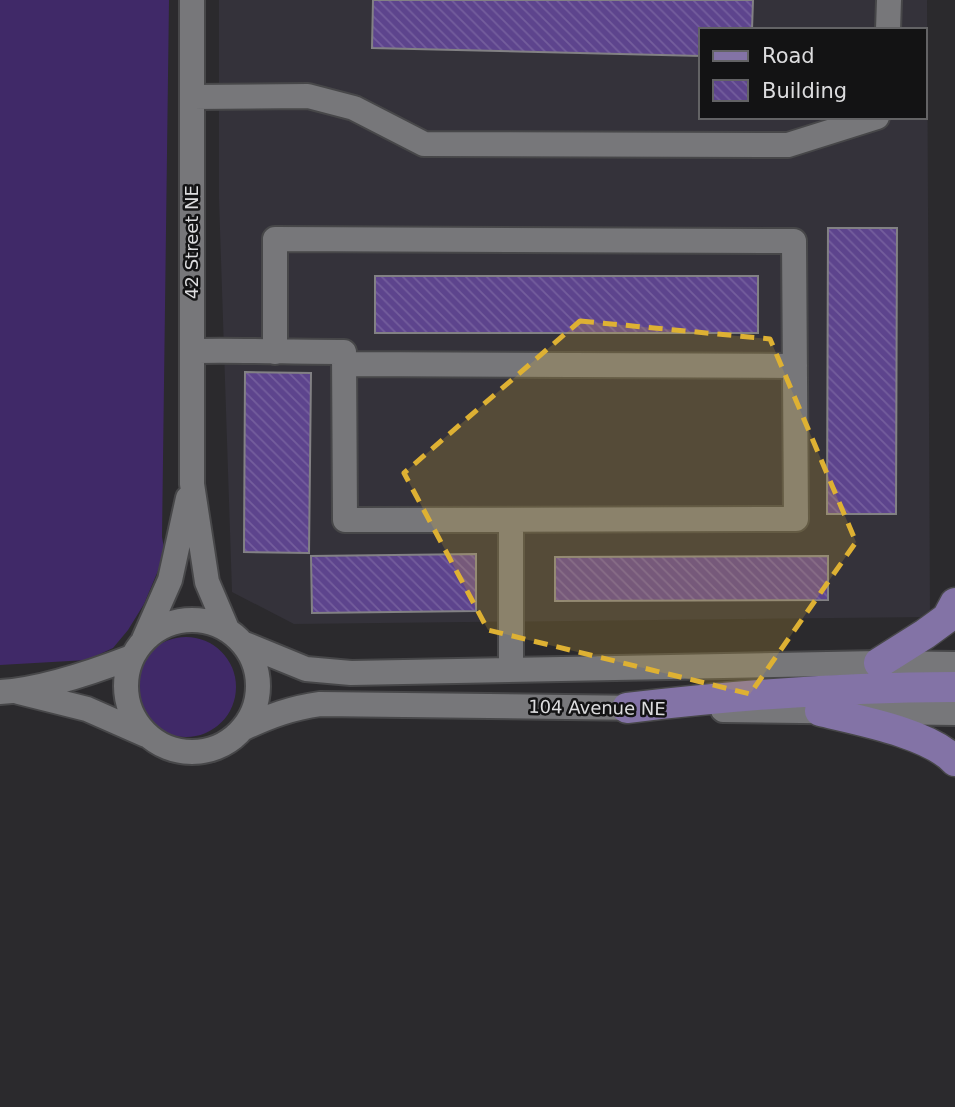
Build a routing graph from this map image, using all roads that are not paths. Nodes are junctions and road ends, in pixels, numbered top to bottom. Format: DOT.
graph roads {
  1 [pos="192,0"];
  2 [pos="889,0"];
  3 [pos="888,28"];
  4 [pos="192,97"];
  5 [pos="871,119"];
  6 [pos="191,351"];
  7 [pos="275,352"];
  8 [pos="344,365"];
  9 [pos="795,366"];
  10 [pos="192,484"];
  11 [pos="510,520"];
  12 [pos="955,603"];
  13 [pos="236,637"];
  14 [pos="138,648"];
  15 [pos="879,663"];
  16 [pos="955,664"];
  17 [pos="511,670"];
  18 [pos="955,687"];
  19 [pos="9,692"];
  20 [pos="627,708"];
  21 [pos="820,711"];
  22 [pos="955,713"];
  23 [pos="244,728"];
  24 [pos="147,735"];
  25 [pos="955,761"];
  1 -- 4 [label="street, 42 Street NE"];
  2 -- 3 [label="street"];
  4 -- 5 [label="street"];
  4 -- 6 [label="street, 42 Street NE"];
  6 -- 7 [label="street"];
  6 -- 10 [label="street, 42 Street NE"];
  7 -- 8 [label="street"];
  7 -- 9 [label="street"];
  8 -- 9 [label="street"];
  8 -- 11 [label="street"];
  9 -- 11 [label="street"];
  10 -- 13 [label="street, 42 Street NE"];
  10 -- 14 [label="street, 42 Street NE"];
  11 -- 17 [label="street"];
  12 -- 15 [label="main road"];
  13 -- 14 [label="street"];
  13 -- 17 [label="street"];
  13 -- 23 [label="street"];
  14 -- 19 [label="street"];
  14 -- 24 [label="street"];
  15 -- 16 [label="street"];
  15 -- 17 [label="street"];
  18 -- 20 [label="main road"];
  19 -- 24 [label="street"];
  20 -- 21 [label="street, 104 Avenue NE"];
  20 -- 23 [label="street, 104 Avenue NE"];
  21 -- 22 [label="street, 104 Avenue NE"];
  21 -- 25 [label="main road"];
  23 -- 24 [label="street"];
}
